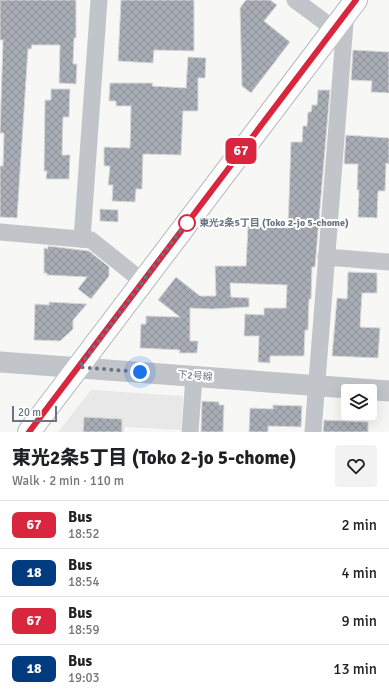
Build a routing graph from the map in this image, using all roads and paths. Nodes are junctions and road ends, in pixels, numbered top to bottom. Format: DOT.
graph roads {
  1 [pos="99,0"];
  2 [pos="294,0"];
  3 [pos="346,10"];
  4 [pos="0,232"];
  5 [pos="82,239"];
  6 [pos="326,257"];
  7 [pos="389,262"];
  8 [pos="142,281"];
  9 [pos="0,362"];
  10 [pos="79,367"];
  11 [pos="194,376"];
  12 [pos="316,385"];
  13 [pos="389,391"];
  14 [pos="29,432"];
  15 [pos="190,432"];
  16 [pos="313,432"];
  1 -- 5 [label="street"];
  2 -- 3 [label="street"];
  3 -- 6 [label="street"];
  3 -- 8 [label="main road"];
  4 -- 5 [label="street"];
  5 -- 8 [label="street"];
  6 -- 7 [label="street"];
  6 -- 12 [label="street"];
  8 -- 10 [label="main road"];
  9 -- 10 [label="street, 下2号線"];
  10 -- 11 [label="street, 下2号線"];
  10 -- 14 [label="main road"];
  11 -- 12 [label="street, 下2号線"];
  11 -- 15 [label="street"];
  12 -- 13 [label="street, 下2号線"];
  12 -- 16 [label="street"];
}
